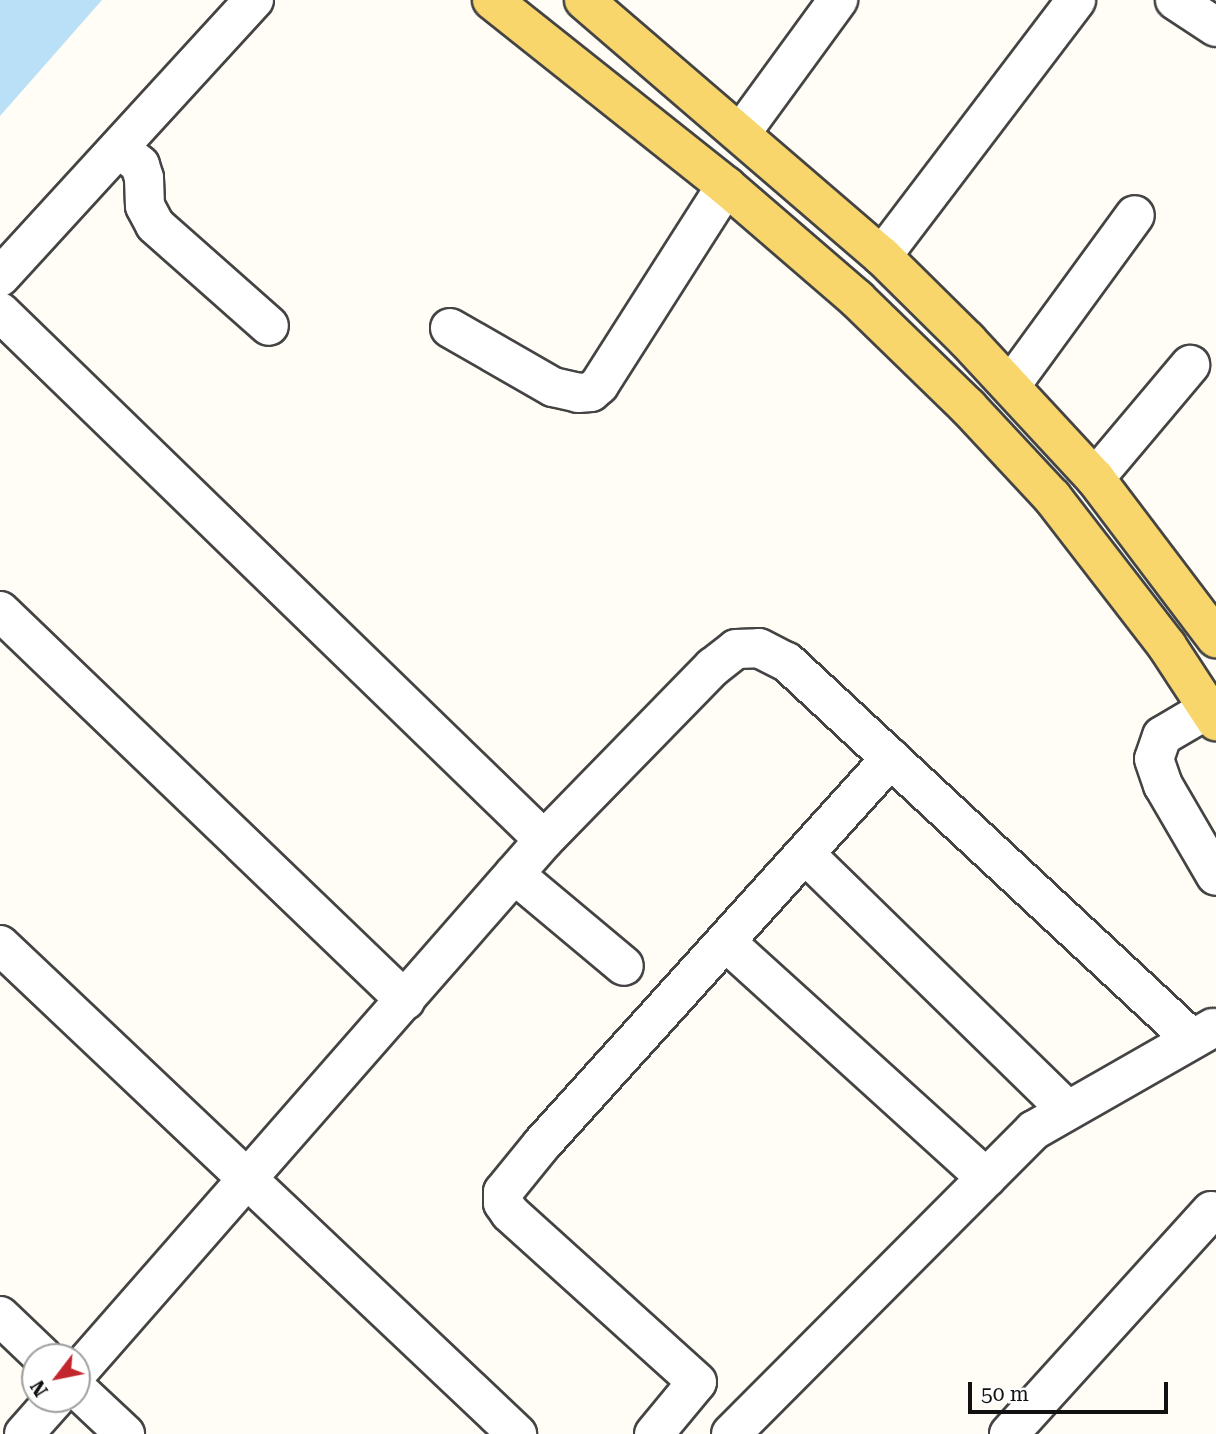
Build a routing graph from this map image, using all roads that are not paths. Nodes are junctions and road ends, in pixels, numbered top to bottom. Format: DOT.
graph roads {
  1 [pos="254,0"];
  2 [pos="492,0"];
  3 [pos="584,0"];
  4 [pos="838,0"];
  5 [pos="1076,0"];
  6 [pos="1175,0"];
  7 [pos="1216,27"];
  8 [pos="741,133"];
  9 [pos="118,148"];
  10 [pos="726,186"];
  11 [pos="1135,215"];
  12 [pos="882,256"];
  13 [pos="0,277"];
  14 [pos="0,312"];
  15 [pos="269,326"];
  16 [pos="450,328"];
  17 [pos="1190,365"];
  18 [pos="1011,385"];
  19 [pos="1095,478"];
  20 [pos="0,611"];
  21 [pos="1210,615"];
  22 [pos="1212,715"];
  23 [pos="891,758"];
  24 [pos="544,840"];
  25 [pos="805,854"];
  26 [pos="514,874"];
  27 [pos="1216,876"];
  28 [pos="727,943"];
  29 [pos="0,945"];
  30 [pos="624,966"];
  31 [pos="405,1000"];
  32 [pos="1204,1033"];
  33 [pos="1067,1110"];
  34 [pos="248,1178"];
  35 [pos="986,1178"];
  36 [pos="1211,1211"];
  37 [pos="0,1316"];
  38 [pos="28,1343"];
  39 [pos="91,1357"];
  40 [pos="91,1402"];
  41 [pos="42,1413"];
  42 [pos="24,1434"];
  43 [pos="125,1434"];
  44 [pos="517,1434"];
  45 [pos="654,1434"];
  46 [pos="731,1434"];
  47 [pos="1009,1434"];
  1 -- 9 [label="street"];
  2 -- 10 [label="main road"];
  3 -- 8 [label="main road"];
  4 -- 8 [label="street"];
  5 -- 12 [label="street"];
  6 -- 7 [label="street"];
  8 -- 12 [label="main road"];
  9 -- 13 [label="street"];
  9 -- 15 [label="street"];
  10 -- 16 [label="street"];
  10 -- 22 [label="main road"];
  11 -- 18 [label="street"];
  12 -- 18 [label="main road"];
  14 -- 24 [label="street"];
  17 -- 19 [label="street"];
  18 -- 19 [label="main road"];
  19 -- 21 [label="main road"];
  20 -- 31 [label="street"];
  22 -- 27 [label="street"];
  23 -- 24 [label="street"];
  23 -- 25 [label="street"];
  23 -- 32 [label="street"];
  24 -- 26 [label="street"];
  25 -- 28 [label="street"];
  25 -- 33 [label="street"];
  26 -- 30 [label="street"];
  26 -- 31 [label="street"];
  28 -- 35 [label="street"];
  28 -- 45 [label="street"];
  29 -- 34 [label="street"];
  31 -- 34 [label="street"];
  32 -- 33 [label="street"];
  33 -- 35 [label="street"];
  34 -- 39 [label="street"];
  34 -- 44 [label="street"];
  35 -- 46 [label="street"];
  36 -- 47 [label="street"];
  37 -- 38 [label="street"];
  40 -- 43 [label="street"];
  41 -- 42 [label="street"];
}
